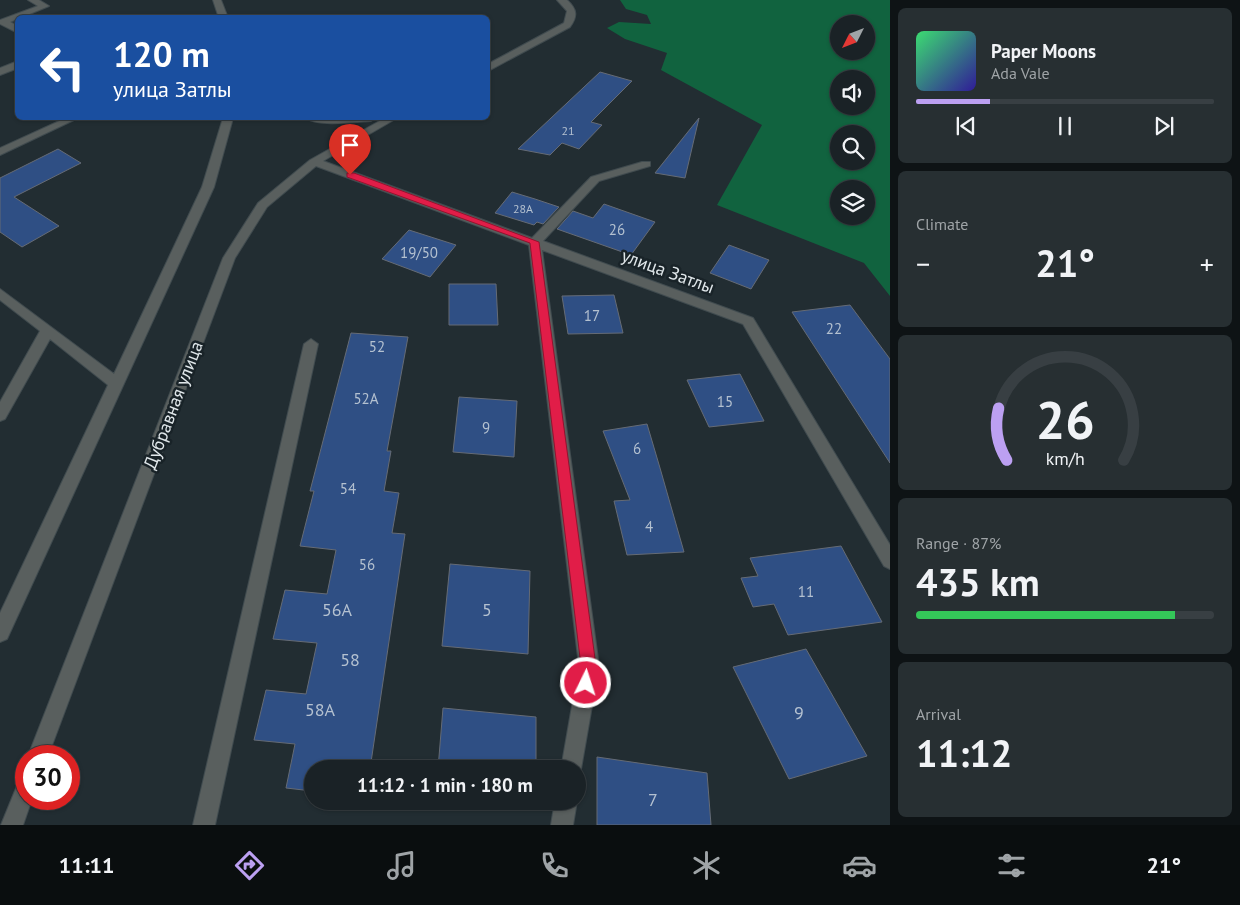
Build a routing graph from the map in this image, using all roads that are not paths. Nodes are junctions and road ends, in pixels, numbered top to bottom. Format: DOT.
graph roads {
  1 [pos="32,0"];
  2 [pos="217,0"];
  3 [pos="563,0"];
  4 [pos="228,3"];
  5 [pos="22,15"];
  6 [pos="223,15"];
  7 [pos="223,15"];
  8 [pos="15,18"];
  9 [pos="15,28"];
  10 [pos="15,65"];
  11 [pos="490,67"];
  12 [pos="0,72"];
  13 [pos="69,120"];
  14 [pos="227,120"];
  15 [pos="388,120"];
  16 [pos="0,152"];
  17 [pos="314,162"];
  18 [pos="646,164"];
  19 [pos="535,242"];
  20 [pos="0,293"];
  21 [pos="48,330"];
  22 [pos="311,344"];
  23 [pos="117,384"];
  24 [pos="0,415"];
  25 [pos="890,561"];
  26 [pos="0,633"];
  27 [pos="42,745"];
  28 [pos="573,760"];
  29 [pos="18,810"];
  30 [pos="564,810"];
  31 [pos="12,825"];
  32 [pos="204,825"];
  33 [pos="562,825"];
  1 -- 5 [label="street"];
  2 -- 6 [label="street"];
  3 -- 11 [label="street"];
  4 -- 7 [label="street"];
  8 -- 9 [label="street"];
  10 -- 12 [label="street"];
  13 -- 16 [label="street"];
  14 -- 23 [label="street"];
  15 -- 17 [label="street, Дубравная улица"];
  17 -- 19 [label="street, улица Затлы"];
  17 -- 27 [label="street, Дубравная улица"];
  18 -- 19 [label="street"];
  19 -- 25 [label="street, улица Затлы"];
  19 -- 28 [label="street"];
  20 -- 21 [label="street"];
  21 -- 23 [label="street"];
  21 -- 24 [label="street"];
  22 -- 32 [label="street"];
  23 -- 26 [label="street"];
  29 -- 31 [label="street"];
  30 -- 33 [label="street"];
}
